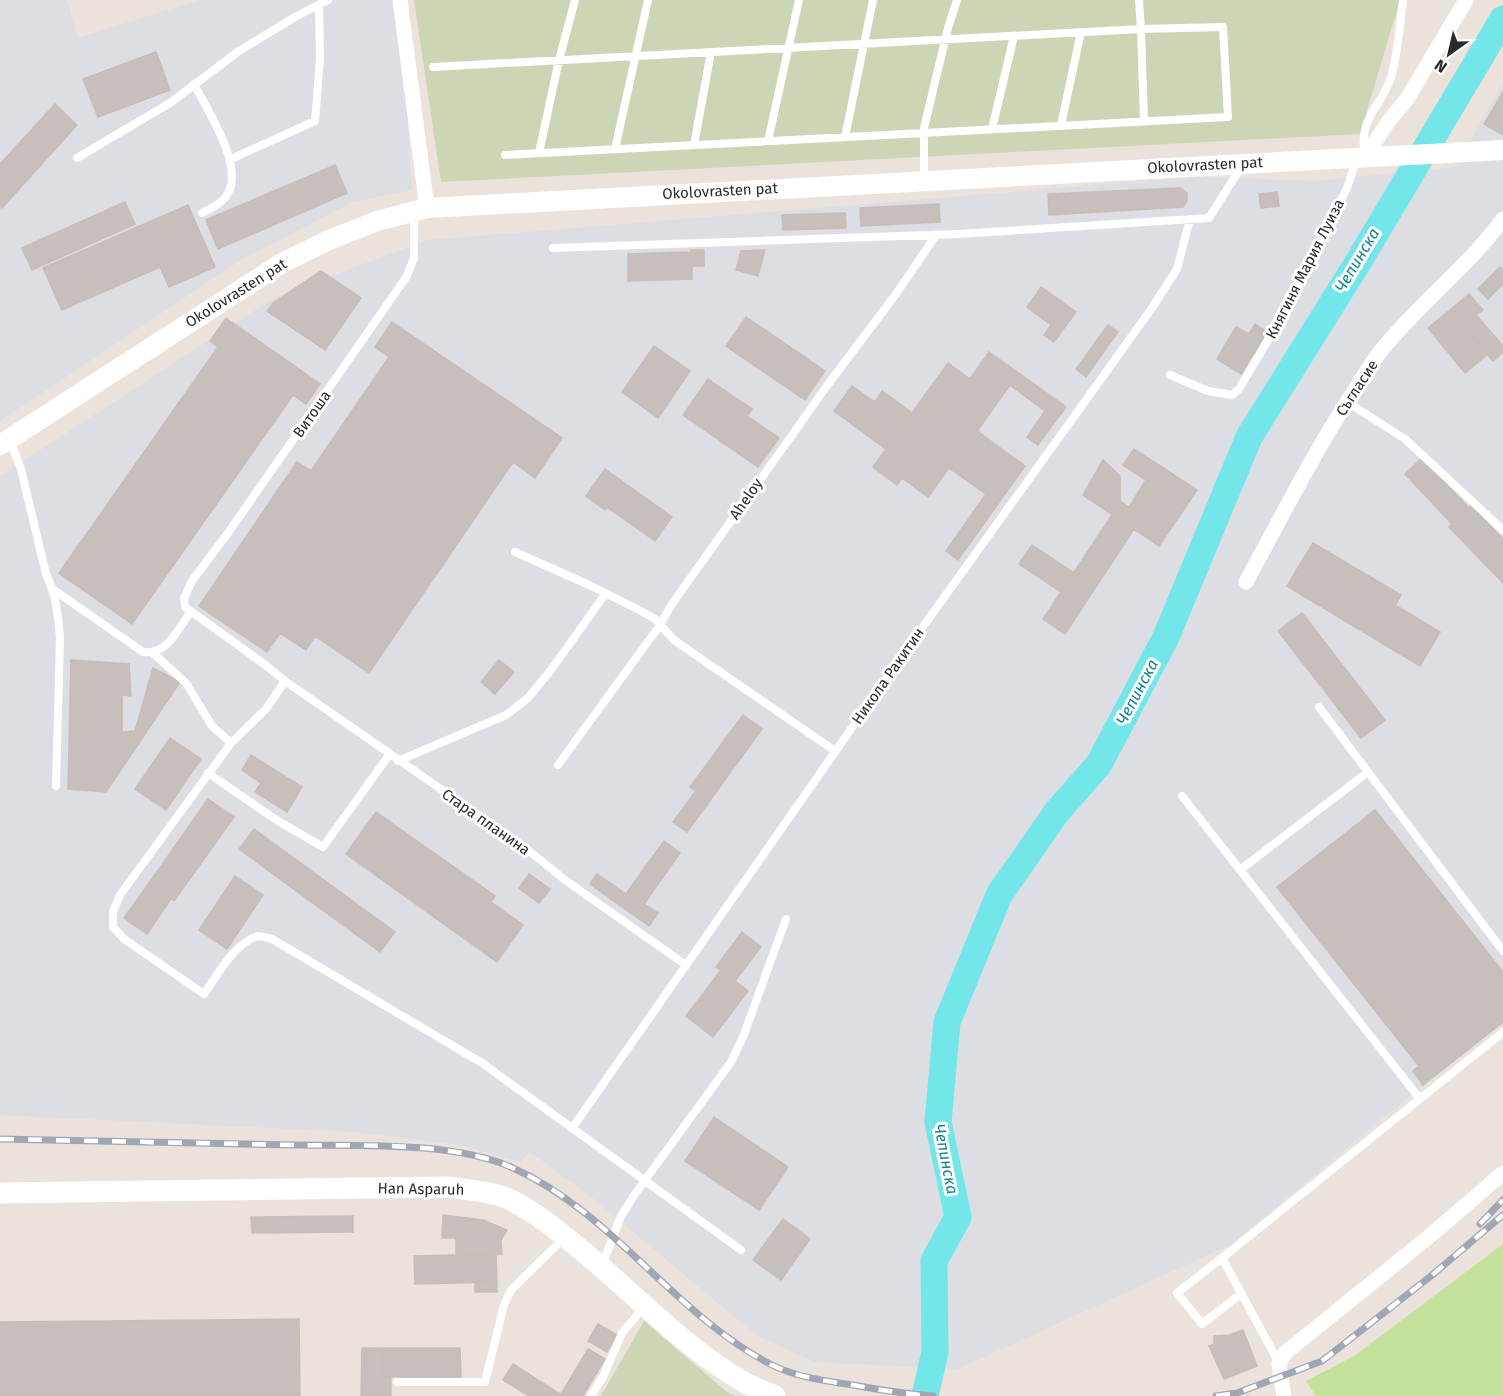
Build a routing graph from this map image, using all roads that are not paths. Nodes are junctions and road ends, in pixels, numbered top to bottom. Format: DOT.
graph roads {
  1 [pos="328,0"];
  2 [pos="400,0"];
  3 [pos="575,0"];
  4 [pos="648,0"];
  5 [pos="799,0"];
  6 [pos="873,0"];
  7 [pos="957,0"];
  8 [pos="1140,0"];
  9 [pos="1402,0"];
  10 [pos="1466,0"];
  11 [pos="319,4"];
  12 [pos="1141,29"];
  13 [pos="1081,32"];
  14 [pos="1014,36"];
  15 [pos="945,39"];
  16 [pos="864,44"];
  17 [pos="789,48"];
  18 [pos="711,52"];
  19 [pos="636,56"];
  20 [pos="559,60"];
  21 [pos="433,67"];
  22 [pos="194,84"];
  23 [pos="1144,121"];
  24 [pos="1061,125"];
  25 [pos="992,129"];
  26 [pos="924,133"];
  27 [pos="845,137"];
  28 [pos="768,141"];
  29 [pos="694,145"];
  30 [pos="615,149"];
  31 [pos="1503,150"];
  32 [pos="539,153"];
  33 [pos="505,155"];
  34 [pos="1369,156"];
  35 [pos="77,158"];
  36 [pos="231,159"];
  37 [pos="1244,163"];
  38 [pos="924,180"];
  39 [pos="421,210"];
  40 [pos="202,213"];
  41 [pos="1190,219"];
  42 [pos="1503,219"];
  43 [pos="936,235"];
  44 [pos="553,248"];
  45 [pos="1170,375"];
  46 [pos="1347,402"];
  47 [pos="5,442"];
  48 [pos="1503,530"];
  49 [pos="514,552"];
  50 [pos="1246,582"];
  51 [pos="54,590"];
  52 [pos="606,593"];
  53 [pos="188,609"];
  54 [pos="660,625"];
  55 [pos="153,653"];
  56 [pos="285,681"];
  57 [pos="1319,707"];
  58 [pos="231,743"];
  59 [pos="835,751"];
  60 [pos="389,755"];
  61 [pos="398,761"];
  62 [pos="558,765"];
  63 [pos="1368,772"];
  64 [pos="208,773"];
  65 [pos="56,786"];
  66 [pos="1182,796"];
  67 [pos="1240,870"];
  68 [pos="786,919"];
  69 [pos="1503,951"];
  70 [pos="686,965"];
  71 [pos="1503,1032"];
  72 [pos="1420,1099"];
  73 [pos="573,1127"];
  74 [pos="1503,1173"];
  75 [pos="645,1180"];
  76 [pos="0,1193"];
  77 [pos="566,1237"];
  78 [pos="741,1250"];
  79 [pos="1222,1258"];
  80 [pos="601,1266"];
  81 [pos="1241,1294"];
  82 [pos="645,1306"];
  83 [pos="1279,1364"];
  84 [pos="397,1382"];
  85 [pos="591,1396"];
  86 [pos="775,1396"];
  87 [pos="1284,1396"];
  1 -- 11 [label="lane"];
  2 -- 39 [label="street"];
  3 -- 20 [label="lane"];
  4 -- 19 [label="lane"];
  5 -- 17 [label="lane"];
  6 -- 16 [label="lane"];
  7 -- 15 [label="lane"];
  8 -- 12 [label="lane"];
  9 -- 34 [label="lane, Княгиня Мария Луиза"];
  10 -- 34 [label="street"];
  11 -- 22 [label="lane"];
  11 -- 36 [label="lane"];
  12 -- 13 [label="lane"];
  12 -- 23 [label="lane"];
  12 -- 23 [label="lane"];
  13 -- 14 [label="lane"];
  13 -- 24 [label="lane"];
  14 -- 15 [label="lane"];
  14 -- 25 [label="lane"];
  15 -- 16 [label="lane"];
  15 -- 26 [label="lane"];
  16 -- 17 [label="lane"];
  16 -- 27 [label="lane"];
  17 -- 18 [label="lane"];
  17 -- 28 [label="lane"];
  18 -- 19 [label="lane"];
  18 -- 29 [label="lane"];
  19 -- 20 [label="lane"];
  19 -- 30 [label="lane"];
  20 -- 21 [label="lane"];
  20 -- 32 [label="lane"];
  22 -- 35 [label="lane"];
  22 -- 36 [label="lane"];
  23 -- 24 [label="lane"];
  24 -- 25 [label="lane"];
  25 -- 26 [label="lane"];
  26 -- 27 [label="lane"];
  26 -- 38 [label="lane"];
  27 -- 28 [label="lane"];
  28 -- 29 [label="lane"];
  29 -- 30 [label="lane"];
  30 -- 32 [label="lane"];
  31 -- 34 [label="street, Okolovrasten pat"];
  32 -- 33 [label="lane"];
  34 -- 37 [label="street, Okolovrasten pat"];
  34 -- 45 [label="lane, Княгиня Мария Луиза"];
  36 -- 40 [label="lane"];
  37 -- 38 [label="street, Okolovrasten pat"];
  37 -- 41 [label="lane"];
  38 -- 39 [label="street, Okolovrasten pat"];
  39 -- 47 [label="street, Okolovrasten pat"];
  39 -- 53 [label="lane, Витоша"];
  41 -- 43 [label="lane"];
  41 -- 59 [label="lane, Никола Ракитин"];
  42 -- 46 [label="street, Съгласие"];
  43 -- 44 [label="lane"];
  43 -- 54 [label="lane, Aheloy"];
  46 -- 48 [label="lane"];
  46 -- 50 [label="street, Съгласие"];
  47 -- 51 [label="lane"];
  49 -- 52 [label="lane"];
  51 -- 55 [label="lane"];
  51 -- 65 [label="lane"];
  52 -- 54 [label="lane"];
  52 -- 61 [label="lane"];
  53 -- 55 [label="lane, Витоша"];
  53 -- 56 [label="lane, Стара планина"];
  54 -- 59 [label="lane"];
  54 -- 62 [label="lane, Aheloy"];
  55 -- 58 [label="lane"];
  56 -- 58 [label="lane"];
  56 -- 60 [label="lane, Стара планина"];
  57 -- 63 [label="lane"];
  58 -- 64 [label="lane"];
  59 -- 70 [label="lane, Никола Ракитин"];
  60 -- 61 [label="lane, Стара планина"];
  60 -- 64 [label="lane"];
  61 -- 70 [label="lane, Стара планина"];
  63 -- 67 [label="lane"];
  63 -- 69 [label="lane"];
  64 -- 73 [label="lane"];
  66 -- 67 [label="lane"];
  67 -- 72 [label="lane"];
  68 -- 75 [label="lane"];
  70 -- 73 [label="lane, Никола Ракитин"];
  71 -- 72 [label="lane"];
  72 -- 79 [label="lane"];
  73 -- 75 [label="lane"];
  74 -- 83 [label="street"];
  75 -- 78 [label="lane"];
  75 -- 80 [label="lane"];
  76 -- 77 [label="main road, Han Asparuh"];
  77 -- 80 [label="main road, Han Asparuh"];
  77 -- 84 [label="lane"];
  79 -- 81 [label="lane"];
  79 -- 81 [label="lane"];
  80 -- 82 [label="main road, Han Asparuh"];
  81 -- 83 [label="lane"];
  82 -- 85 [label="lane"];
  82 -- 86 [label="main road, Han Asparuh"];
  83 -- 87 [label="street"];
}
